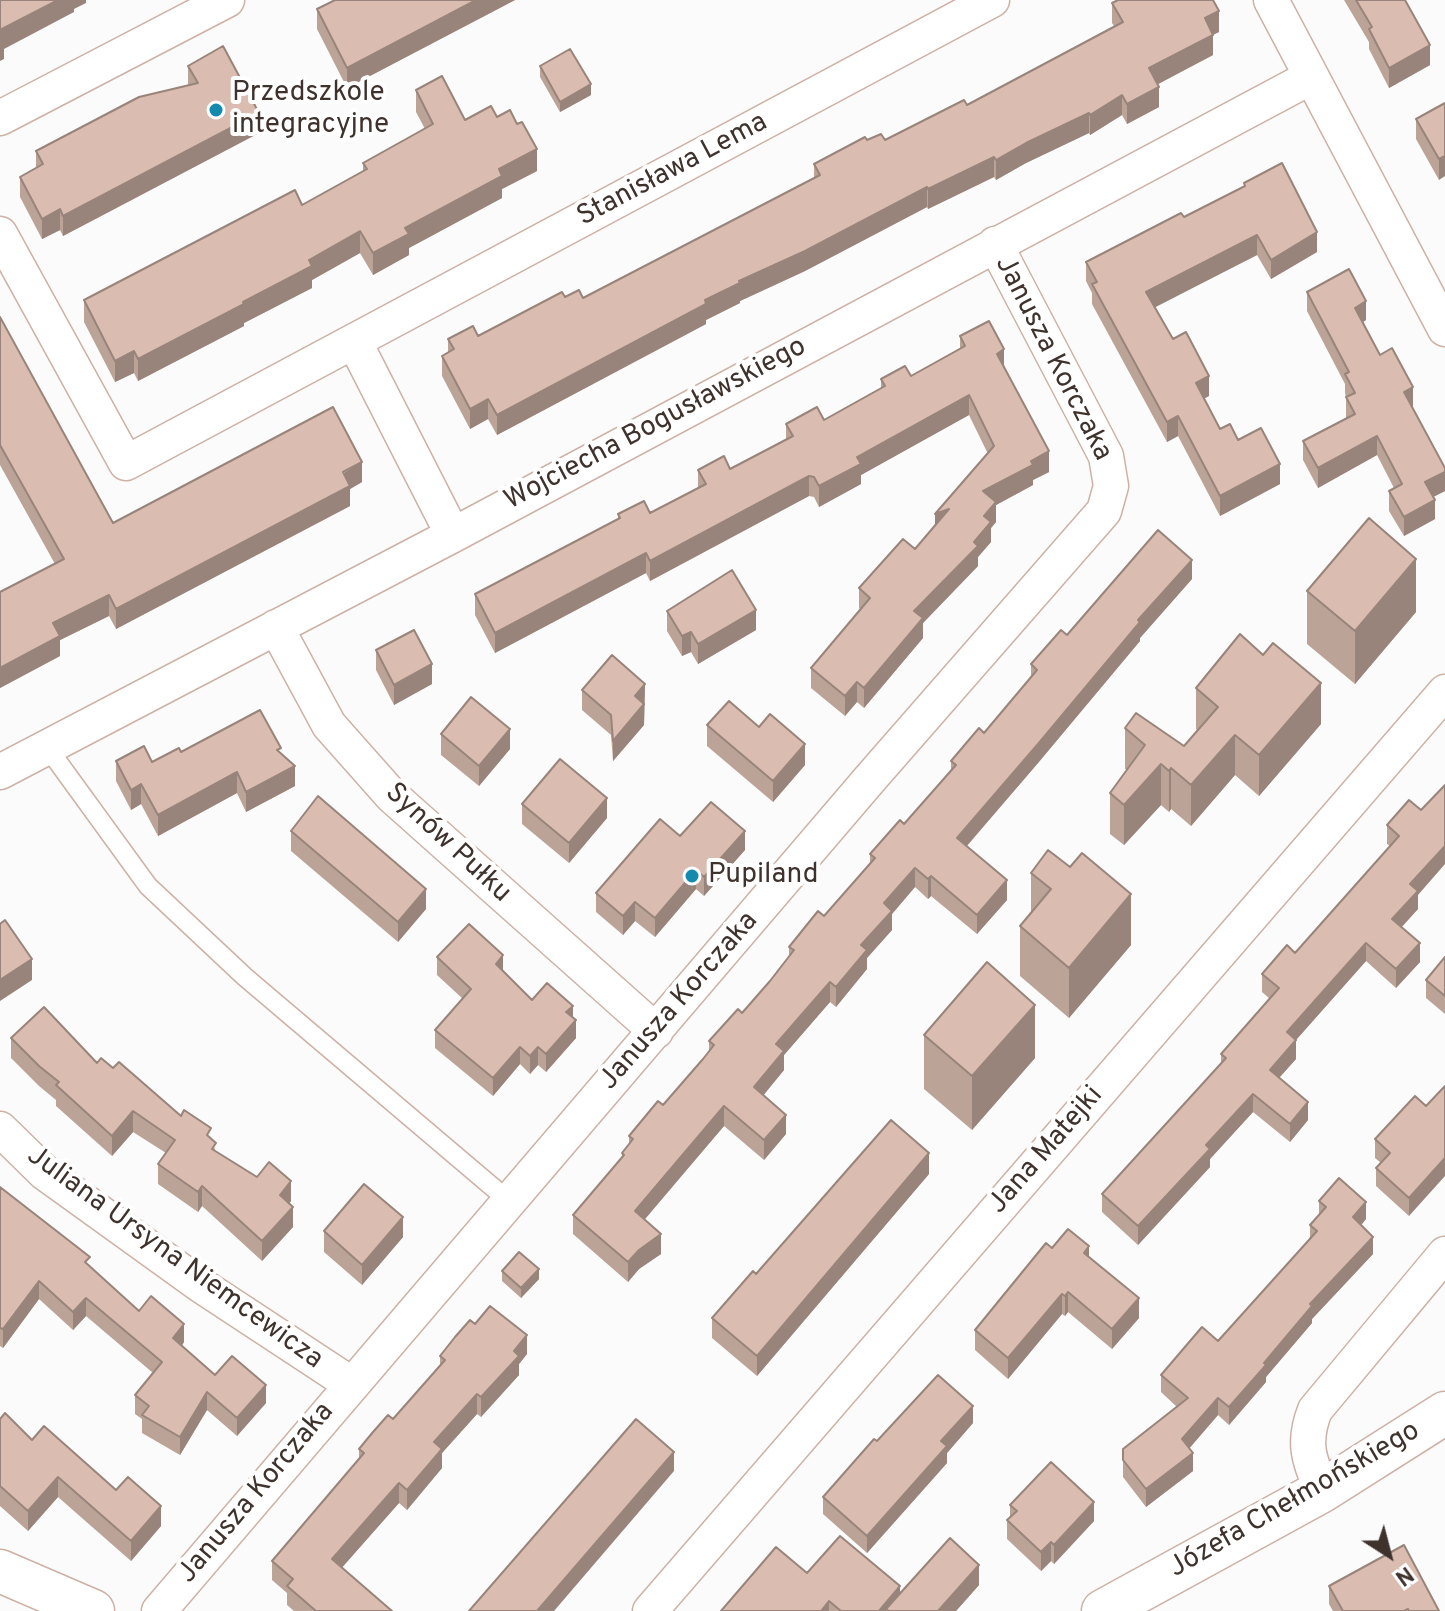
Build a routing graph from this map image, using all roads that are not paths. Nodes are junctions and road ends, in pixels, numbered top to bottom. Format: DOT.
graph roads {
  1 [pos="227,0"];
  2 [pos="992,0"];
  3 [pos="1271,0"];
  4 [pos="1311,77"];
  5 [pos="0,118"];
  6 [pos="0,234"];
  7 [pos="995,244"];
  8 [pos="1445,329"];
  9 [pos="354,341"];
  10 [pos="453,535"];
  11 [pos="276,627"];
  12 [pos="1445,692"];
  13 [pos="47,747"];
  14 [pos="0,772"];
  15 [pos="656,1031"];
  16 [pos="0,1129"];
  17 [pos="509,1201"];
  18 [pos="1445,1254"];
  19 [pos="351,1384"];
  20 [pos="1445,1413"];
  21 [pos="1322,1491"];
  22 [pos="0,1571"];
  23 [pos="93,1611"];
  24 [pos="159,1611"];
  25 [pos="650,1611"];
  26 [pos="1103,1611"];
  1 -- 5 [label="street"];
  2 -- 9 [label="street, Stanisława Lema"];
  3 -- 4 [label="street"];
  4 -- 7 [label="street, Wojciecha Bogusławskiego"];
  4 -- 8 [label="street"];
  6 -- 9 [label="street, Stanisława Lema"];
  7 -- 10 [label="street, Wojciecha Bogusławskiego"];
  7 -- 15 [label="street, Janusza Korczaka"];
  9 -- 10 [label="street"];
  10 -- 11 [label="street, Wojciecha Bogusławskiego"];
  11 -- 13 [label="street, Wojciecha Bogusławskiego"];
  11 -- 15 [label="street, Synów Pułku"];
  12 -- 25 [label="street, Jana Matejki"];
  13 -- 14 [label="street, Wojciecha Bogusławskiego"];
  13 -- 17 [label="lane"];
  15 -- 17 [label="street, Janusza Korczaka"];
  16 -- 19 [label="street, Juliana Ursyna Niemcewicza"];
  17 -- 19 [label="street, Janusza Korczaka"];
  18 -- 21 [label="street"];
  19 -- 24 [label="street, Janusza Korczaka"];
  20 -- 21 [label="street, Józefa Chełmońskiego"];
  21 -- 26 [label="street, Józefa Chełmońskiego"];
  22 -- 23 [label="street"];
}
